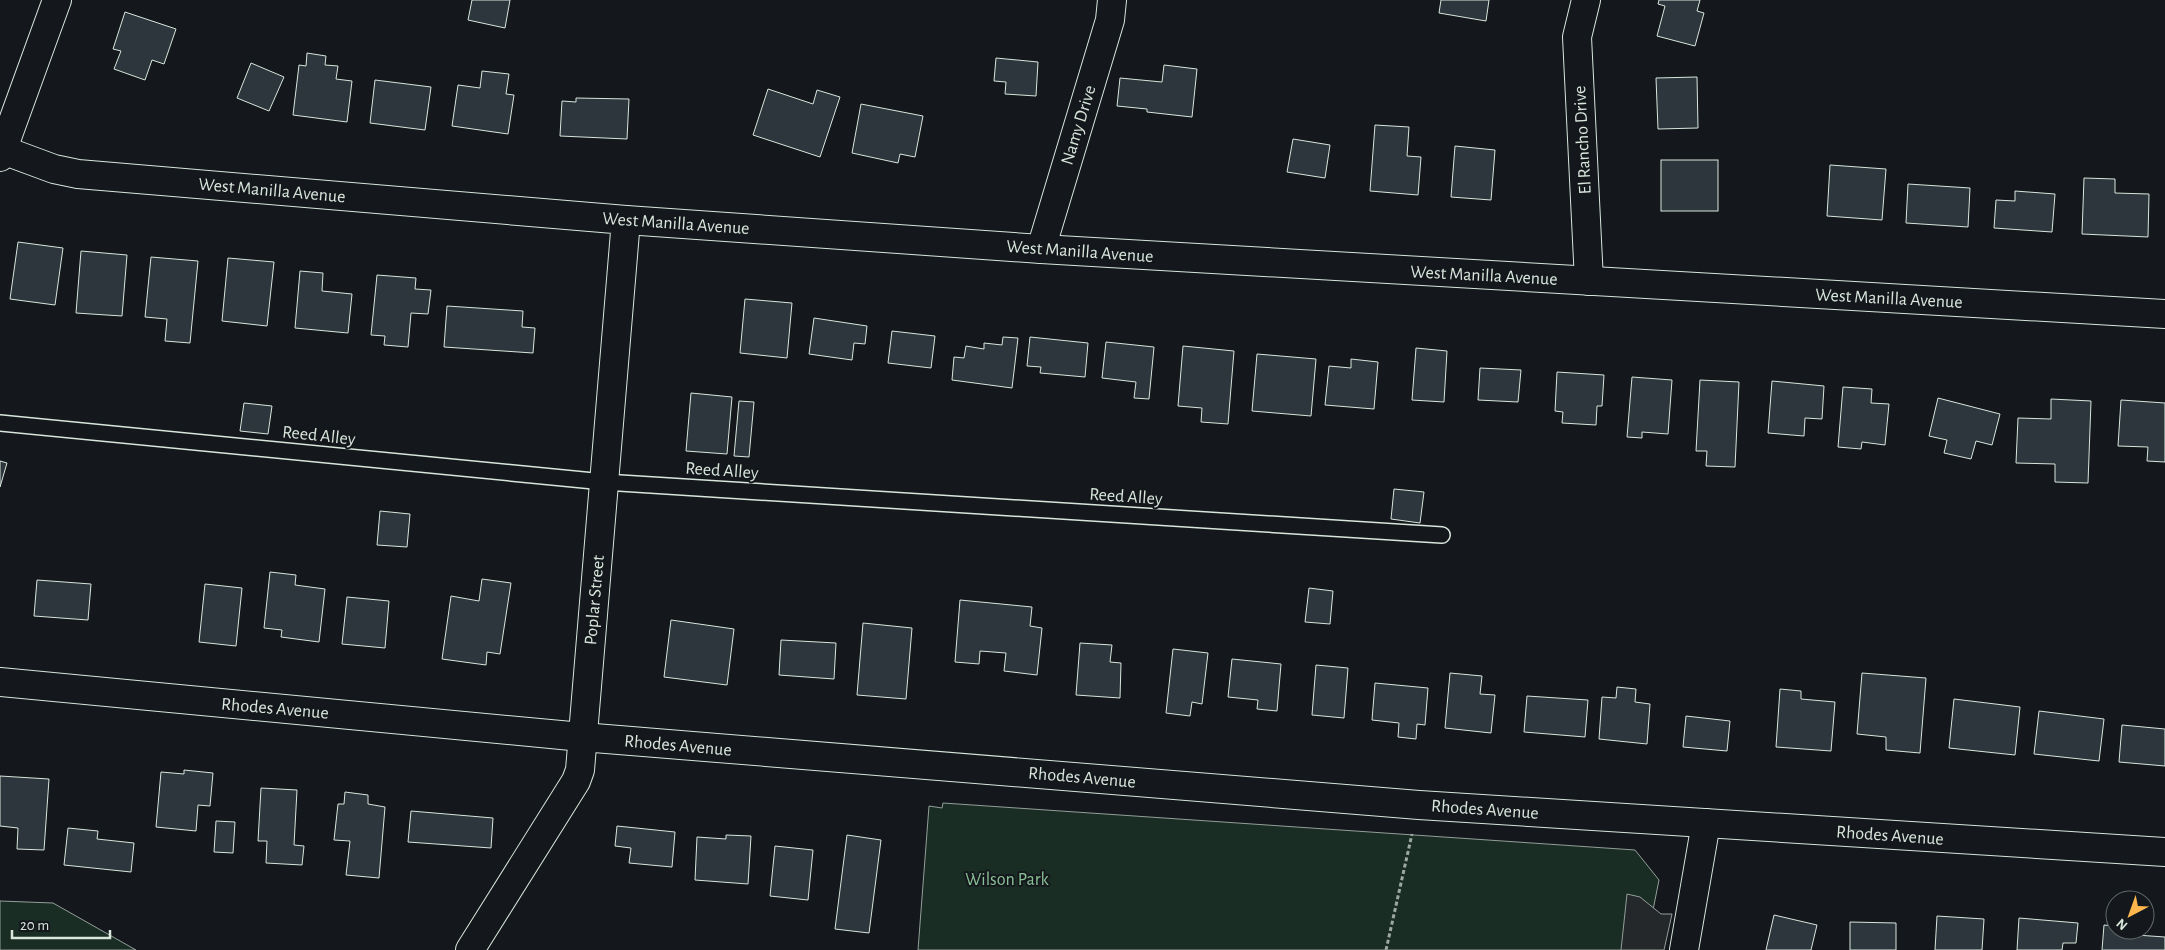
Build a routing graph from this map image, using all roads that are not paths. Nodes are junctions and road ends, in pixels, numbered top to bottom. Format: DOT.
graph roads {
  1 [pos="57,0"];
  2 [pos="1112,0"];
  3 [pos="1586,0"];
  4 [pos="1,152"];
  5 [pos="626,220"];
  6 [pos="1041,249"];
  7 [pos="1589,281"];
  8 [pos="2165,314"];
  9 [pos="0,422"];
  10 [pos="604,482"];
  11 [pos="1442,535"];
  12 [pos="0,682"];
  13 [pos="582,737"];
  14 [pos="1706,823"];
  15 [pos="2165,852"];
  16 [pos="470,950"];
  17 [pos="1684,950"];
  1 -- 4 [label="street"];
  2 -- 6 [label="street, Namy Drive"];
  3 -- 7 [label="street, El Rancho Drive"];
  4 -- 5 [label="street, West Manilla Avenue"];
  5 -- 6 [label="street, West Manilla Avenue"];
  5 -- 10 [label="street, Poplar Street"];
  6 -- 7 [label="street, West Manilla Avenue"];
  7 -- 8 [label="street, West Manilla Avenue"];
  9 -- 10 [label="lane, Reed Alley"];
  10 -- 11 [label="lane, Reed Alley"];
  10 -- 13 [label="street, Poplar Street"];
  12 -- 13 [label="street, Rhodes Avenue"];
  13 -- 14 [label="street, Rhodes Avenue"];
  13 -- 16 [label="street, Poplar Street"];
  14 -- 15 [label="street, Rhodes Avenue"];
  14 -- 17 [label="street"];
}
